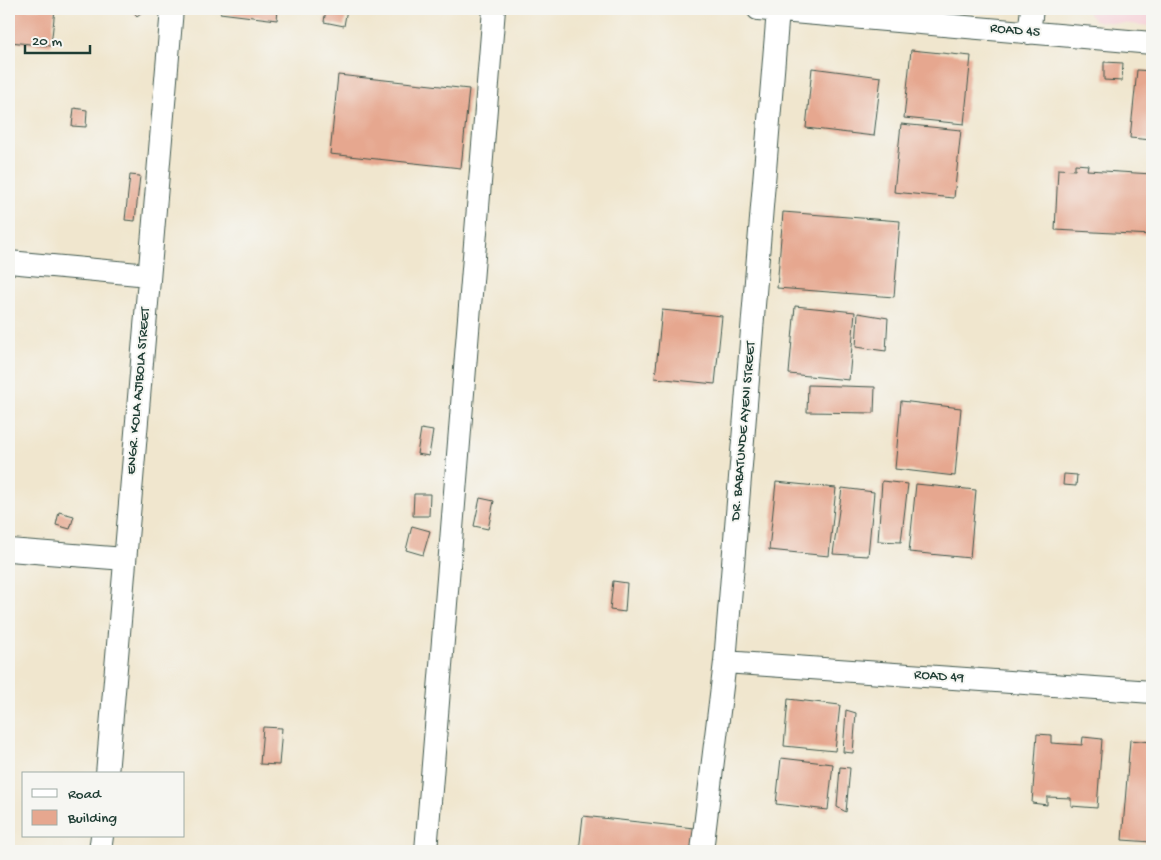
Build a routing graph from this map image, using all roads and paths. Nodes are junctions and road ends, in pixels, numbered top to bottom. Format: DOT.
graph roads {
  1 [pos="172,9"];
  2 [pos="494,9"];
  3 [pos="1032,9"];
  4 [pos="768,10"];
  5 [pos="1029,33"];
  6 [pos="1152,43"];
  7 [pos="9,262"];
  8 [pos="149,275"];
  9 [pos="9,550"];
  10 [pos="125,560"];
  11 [pos="725,662"];
  12 [pos="1152,692"];
  13 [pos="107,772"];
  14 [pos="102,838"];
  15 [pos="100,851"];
  16 [pos="426,851"];
  17 [pos="702,851"];
  1 -- 8 [label="street, ENGR. KOLA AJIBOLA STREET"];
  2 -- 16 [label="street"];
  3 -- 5 [label="street"];
  4 -- 5 [label="street, ROAD 45"];
  4 -- 11 [label="street, DR. BABATUNDE AYENI STREET"];
  5 -- 6 [label="street, ROAD 45"];
  7 -- 8 [label="street"];
  8 -- 10 [label="street, ENGR. KOLA AJIBOLA STREET"];
  9 -- 10 [label="street"];
  10 -- 13 [label="street, ENGR. KOLA AJIBOLA STREET"];
  11 -- 12 [label="street, ROAD 49"];
  11 -- 17 [label="street, DR. BABATUNDE AYENI STREET"];
  14 -- 15 [label="street"];
}
